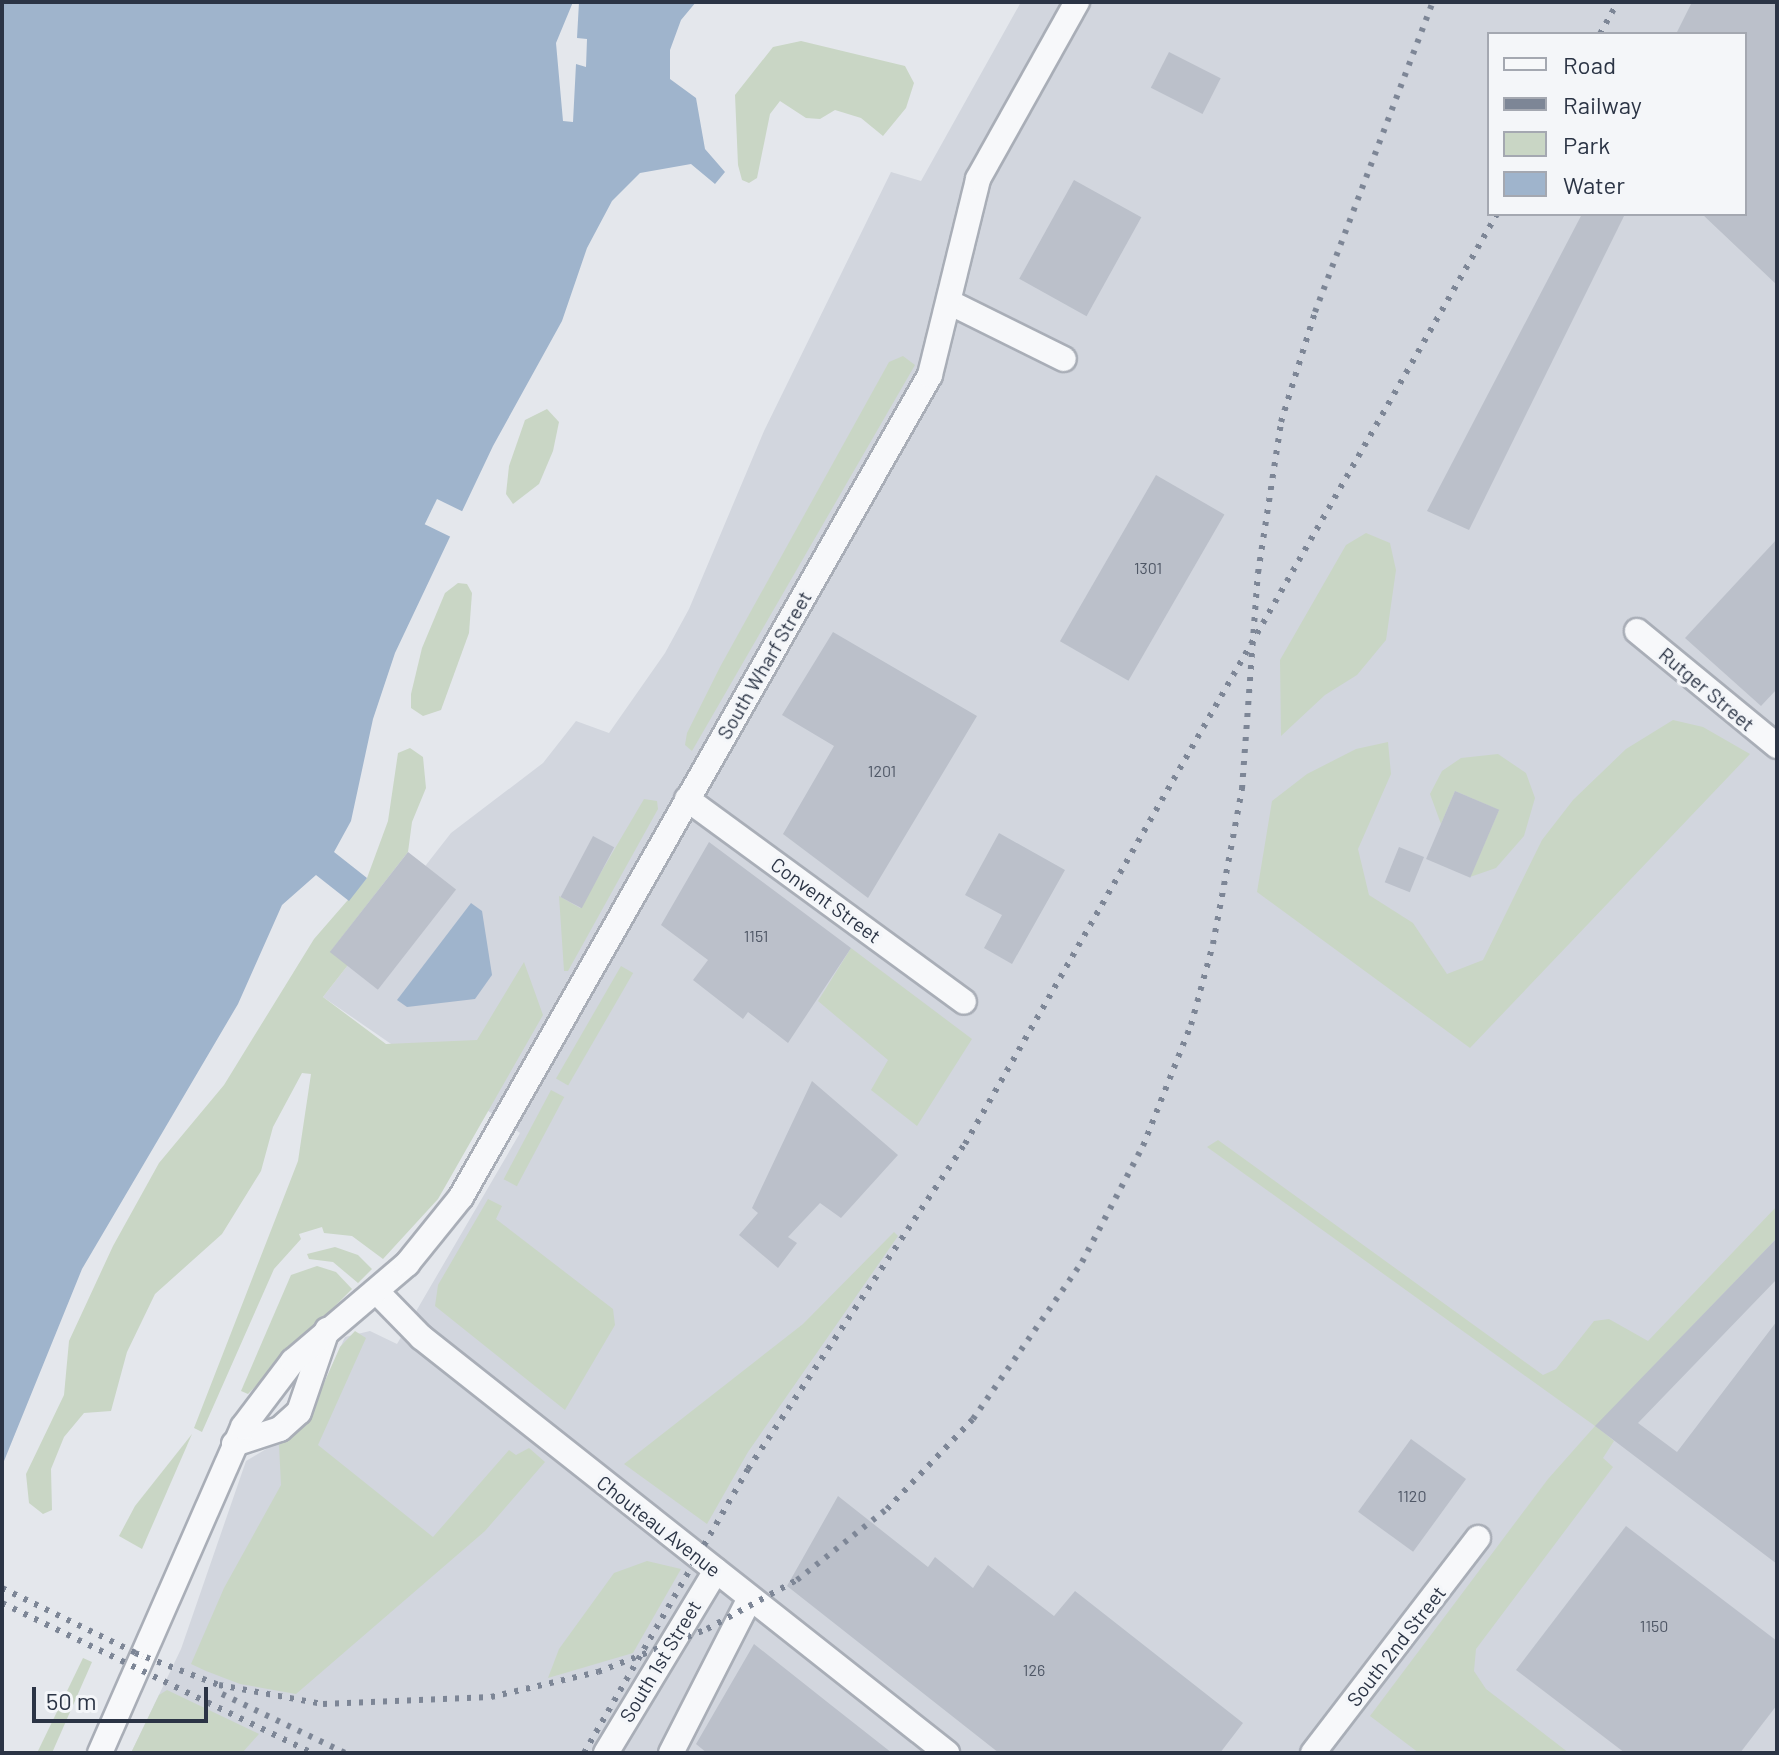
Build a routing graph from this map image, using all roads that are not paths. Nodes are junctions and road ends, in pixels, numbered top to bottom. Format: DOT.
graph roads {
  1 [pos="1077,2"];
  2 [pos="949,302"];
  3 [pos="1064,359"];
  4 [pos="1637,631"];
  5 [pos="1777,746"];
  6 [pos="687,799"];
  7 [pos="964,1002"];
  8 [pos="377,1292"];
  9 [pos="327,1330"];
  10 [pos="234,1444"];
  11 [pos="1478,1538"];
  12 [pos="716,1571"];
  13 [pos="750,1598"];
  14 [pos="100,1753"];
  15 [pos="606,1753"];
  16 [pos="671,1753"];
  17 [pos="947,1753"];
  18 [pos="1313,1753"];
  1 -- 2 [label="street, South Wharf Street"];
  2 -- 3 [label="street"];
  2 -- 6 [label="street, South Wharf Street"];
  4 -- 5 [label="street, Rutger Street"];
  6 -- 7 [label="street, Convent Street"];
  6 -- 8 [label="street, South Wharf Street"];
  8 -- 9 [label="street, South Wharf Street"];
  8 -- 12 [label="street, Chouteau Avenue"];
  9 -- 10 [label="street, South Wharf Street"];
  9 -- 10 [label="street"];
  10 -- 14 [label="street, South Wharf Street"];
  11 -- 18 [label="street, South 2nd Street"];
  12 -- 13 [label="street, Chouteau Avenue"];
  12 -- 15 [label="street, South 1st Street"];
  13 -- 16 [label="street"];
  13 -- 17 [label="street, Chouteau Avenue"];
}
